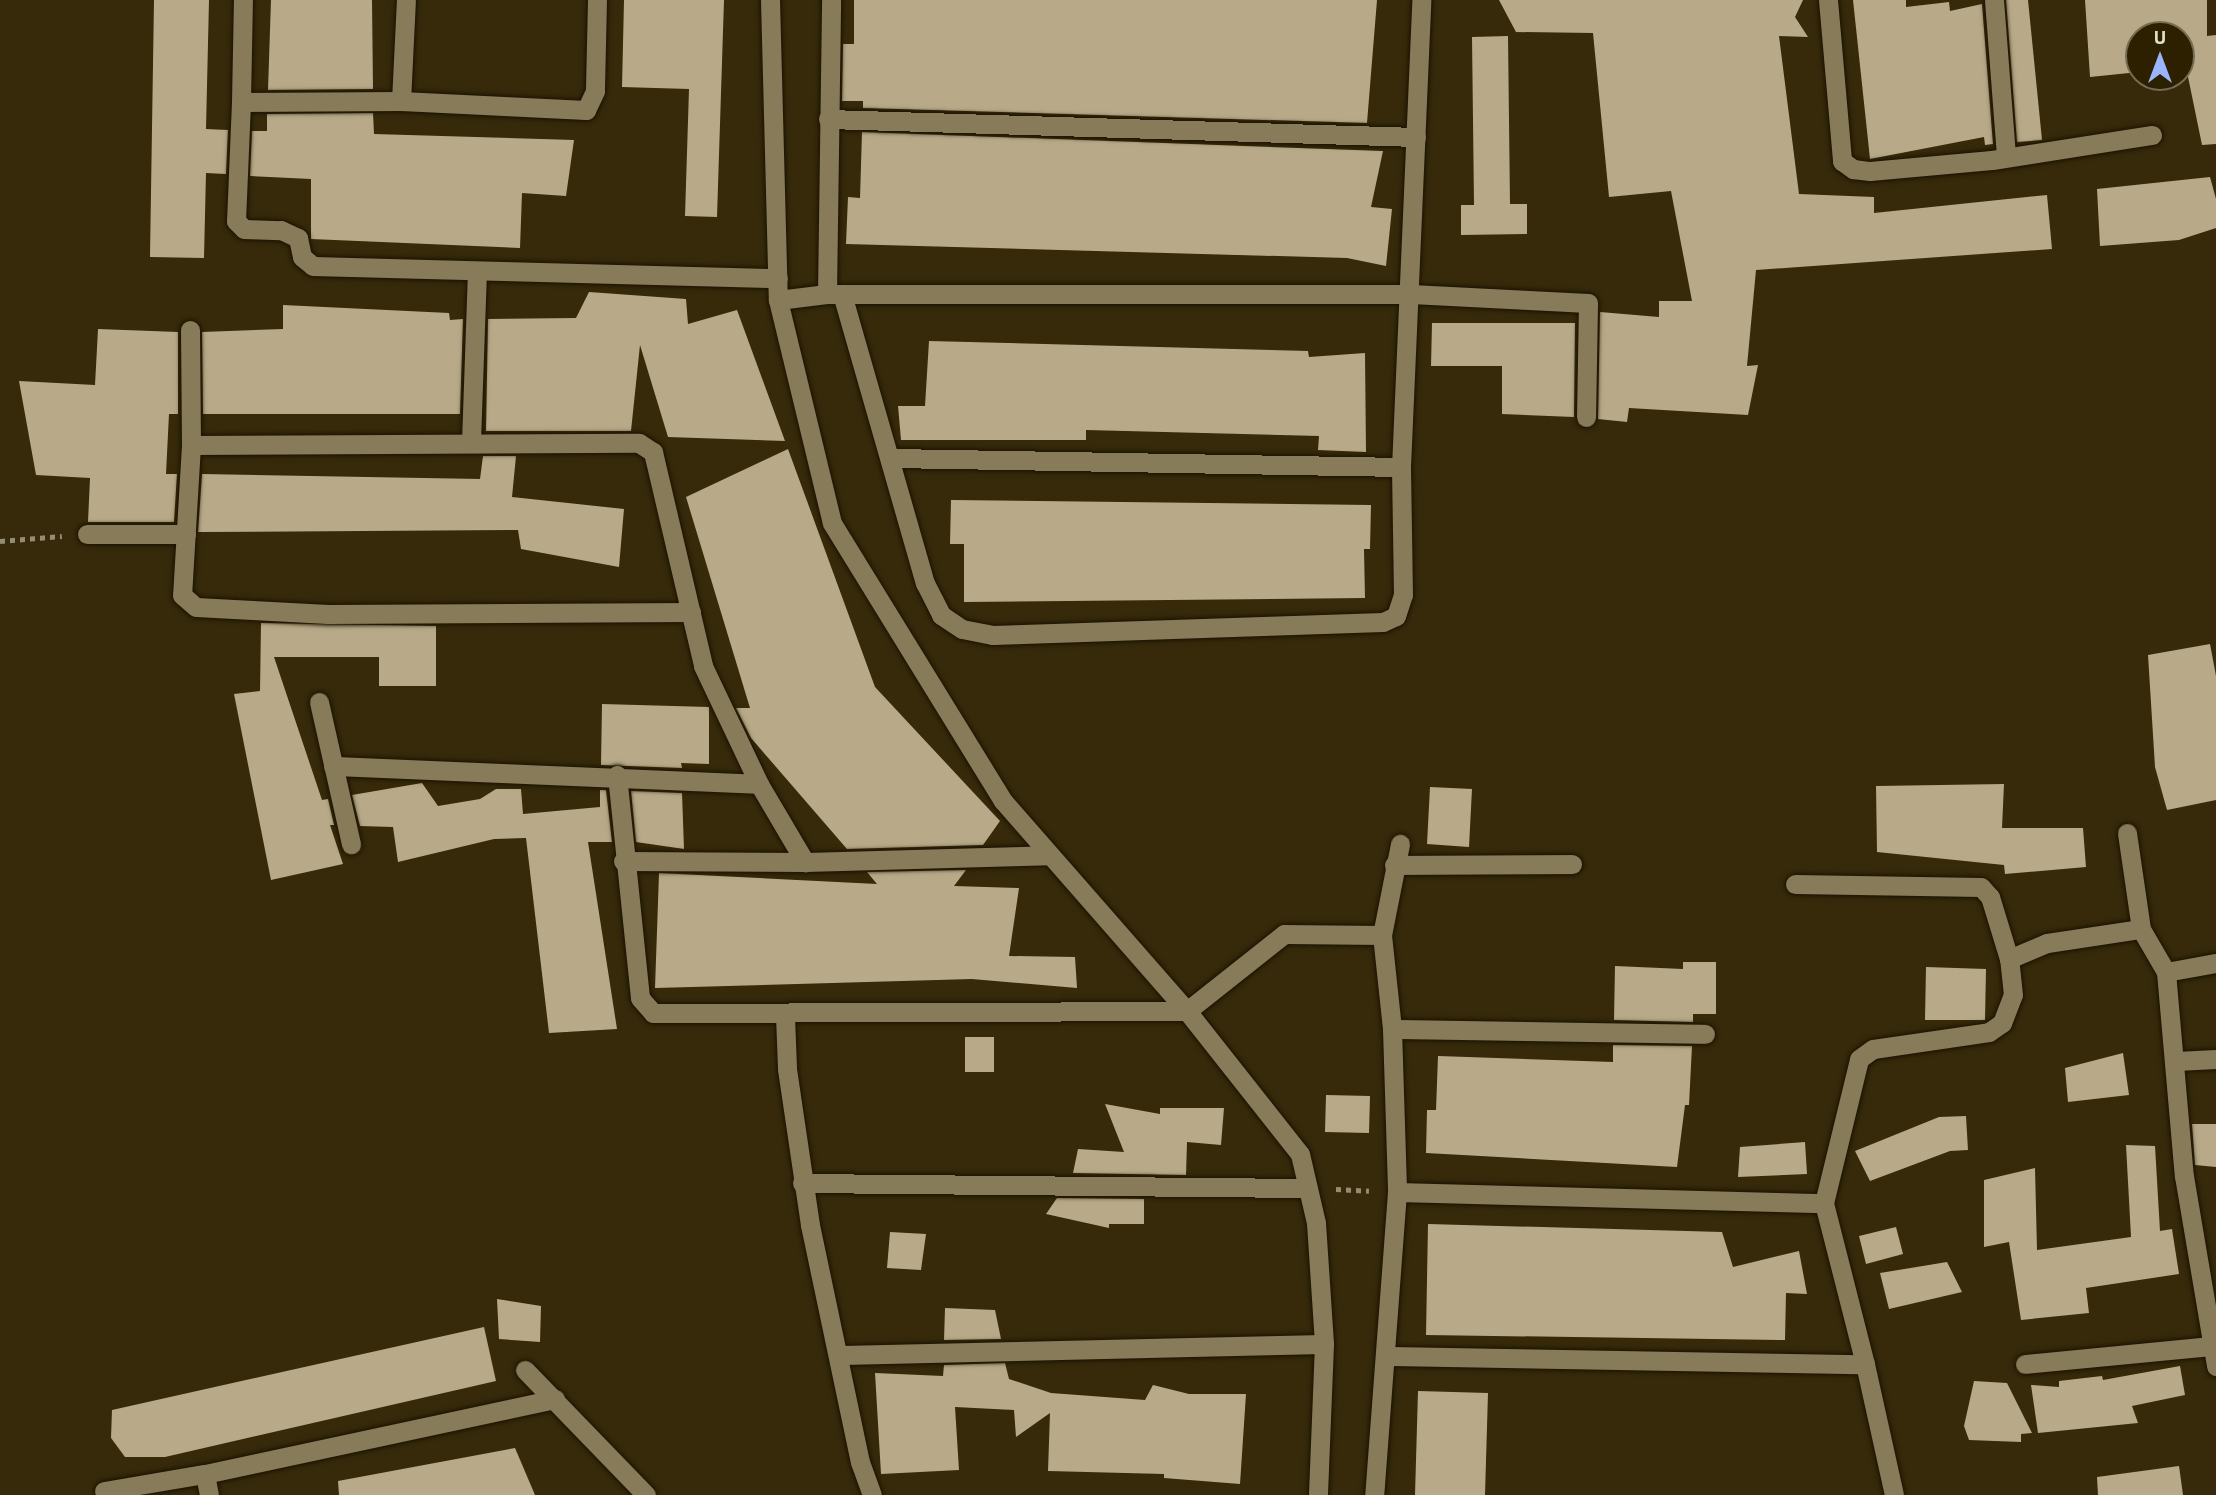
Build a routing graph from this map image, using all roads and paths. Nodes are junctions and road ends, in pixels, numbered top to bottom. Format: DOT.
graph roads {
  1 [pos="243,0"];
  2 [pos="406,0"];
  3 [pos="597,0"];
  4 [pos="770,0"];
  5 [pos="831,0"];
  6 [pos="1421,0"];
  7 [pos="1828,0"];
  8 [pos="1994,0"];
  9 [pos="401,101"];
  10 [pos="241,103"];
  11 [pos="828,119"];
  12 [pos="2152,135"];
  13 [pos="1416,137"];
  14 [pos="2006,158"];
  15 [pos="477,271"];
  16 [pos="778,278"];
  17 [pos="1411,293"];
  18 [pos="835,294"];
  19 [pos="778,300"];
  20 [pos="190,330"];
  21 [pos="1586,417"];
  22 [pos="471,442"];
  23 [pos="191,445"];
  24 [pos="892,458"];
  25 [pos="1401,467"];
  26 [pos="87,534"];
  27 [pos="186,534"];
  28 [pos="0,541"];
  29 [pos="691,611"];
  30 [pos="319,702"];
  31 [pos="333,766"];
  32 [pos="617,775"];
  33 [pos="760,784"];
  34 [pos="2127,833"];
  35 [pos="351,844"];
  36 [pos="1400,844"];
  37 [pos="1049,855"];
  38 [pos="623,861"];
  39 [pos="805,862"];
  40 [pos="1572,864"];
  41 [pos="1394,865"];
  42 [pos="1795,884"];
  43 [pos="2141,929"];
  44 [pos="1382,935"];
  45 [pos="2009,959"];
  46 [pos="2216,963"];
  47 [pos="2166,972"];
  48 [pos="1187,1011"];
  49 [pos="785,1016"];
  50 [pos="1392,1029"];
  51 [pos="1705,1034"];
  52 [pos="2216,1059"];
  53 [pos="2176,1061"];
  54 [pos="802,1183"];
  55 [pos="1307,1188"];
  56 [pos="1397,1192"];
  57 [pos="1824,1203"];
  58 [pos="1324,1344"];
  59 [pos="2212,1346"];
  60 [pos="840,1355"];
  61 [pos="1386,1356"];
  62 [pos="1865,1364"];
  63 [pos="2025,1364"];
  64 [pos="2216,1366"];
  65 [pos="524,1370"];
  66 [pos="555,1399"];
  67 [pos="205,1474"];
  68 [pos="104,1491"];
  69 [pos="209,1495"];
  70 [pos="646,1495"];
  71 [pos="872,1495"];
  72 [pos="1318,1495"];
  73 [pos="1374,1495"];
  74 [pos="1894,1495"];
  1 -- 10 [label="street"];
  2 -- 9 [label="street"];
  3 -- 9 [label="street"];
  4 -- 16 [label="street"];
  5 -- 11 [label="street"];
  6 -- 13 [label="street"];
  7 -- 14 [label="street"];
  8 -- 14 [label="street"];
  9 -- 10 [label="street"];
  10 -- 15 [label="street"];
  11 -- 13 [label="street"];
  11 -- 18 [label="street"];
  12 -- 14 [label="street"];
  13 -- 17 [label="street"];
  15 -- 16 [label="street"];
  15 -- 22 [label="street"];
  16 -- 19 [label="street"];
  17 -- 18 [label="street"];
  17 -- 21 [label="street"];
  17 -- 25 [label="street"];
  18 -- 19 [label="street"];
  18 -- 24 [label="street"];
  19 -- 37 [label="street"];
  20 -- 23 [label="street"];
  22 -- 23 [label="street"];
  22 -- 29 [label="street"];
  23 -- 27 [label="street"];
  24 -- 25 [label="street"];
  24 -- 25 [label="street"];
  26 -- 27 [label="street"];
  26 -- 28 [label="path"];
  27 -- 29 [label="street"];
  29 -- 33 [label="street"];
  30 -- 31 [label="street"];
  31 -- 32 [label="street"];
  31 -- 35 [label="street"];
  32 -- 33 [label="street"];
  32 -- 38 [label="street"];
  33 -- 39 [label="street"];
  34 -- 43 [label="street"];
  36 -- 41 [label="street"];
  37 -- 39 [label="street"];
  37 -- 48 [label="street"];
  38 -- 39 [label="street"];
  38 -- 49 [label="street"];
  40 -- 41 [label="street"];
  41 -- 44 [label="street"];
  42 -- 45 [label="street"];
  43 -- 45 [label="street"];
  43 -- 47 [label="street"];
  44 -- 48 [label="street"];
  44 -- 50 [label="street"];
  45 -- 57 [label="street"];
  46 -- 47 [label="street"];
  47 -- 53 [label="street"];
  48 -- 49 [label="street"];
  48 -- 55 [label="street"];
  49 -- 54 [label="street"];
  50 -- 51 [label="street"];
  50 -- 56 [label="street"];
  52 -- 53 [label="street"];
  53 -- 59 [label="street"];
  54 -- 55 [label="street"];
  54 -- 60 [label="street"];
  55 -- 56 [label="path"];
  55 -- 58 [label="street"];
  56 -- 57 [label="street"];
  56 -- 61 [label="street"];
  57 -- 62 [label="street"];
  58 -- 60 [label="street"];
  58 -- 72 [label="street"];
  59 -- 63 [label="street"];
  59 -- 64 [label="street"];
  60 -- 71 [label="street"];
  61 -- 62 [label="street"];
  61 -- 73 [label="street"];
  62 -- 74 [label="street"];
  65 -- 66 [label="street"];
  66 -- 67 [label="street"];
  66 -- 70 [label="street"];
  67 -- 68 [label="street"];
  67 -- 69 [label="street"];
}
